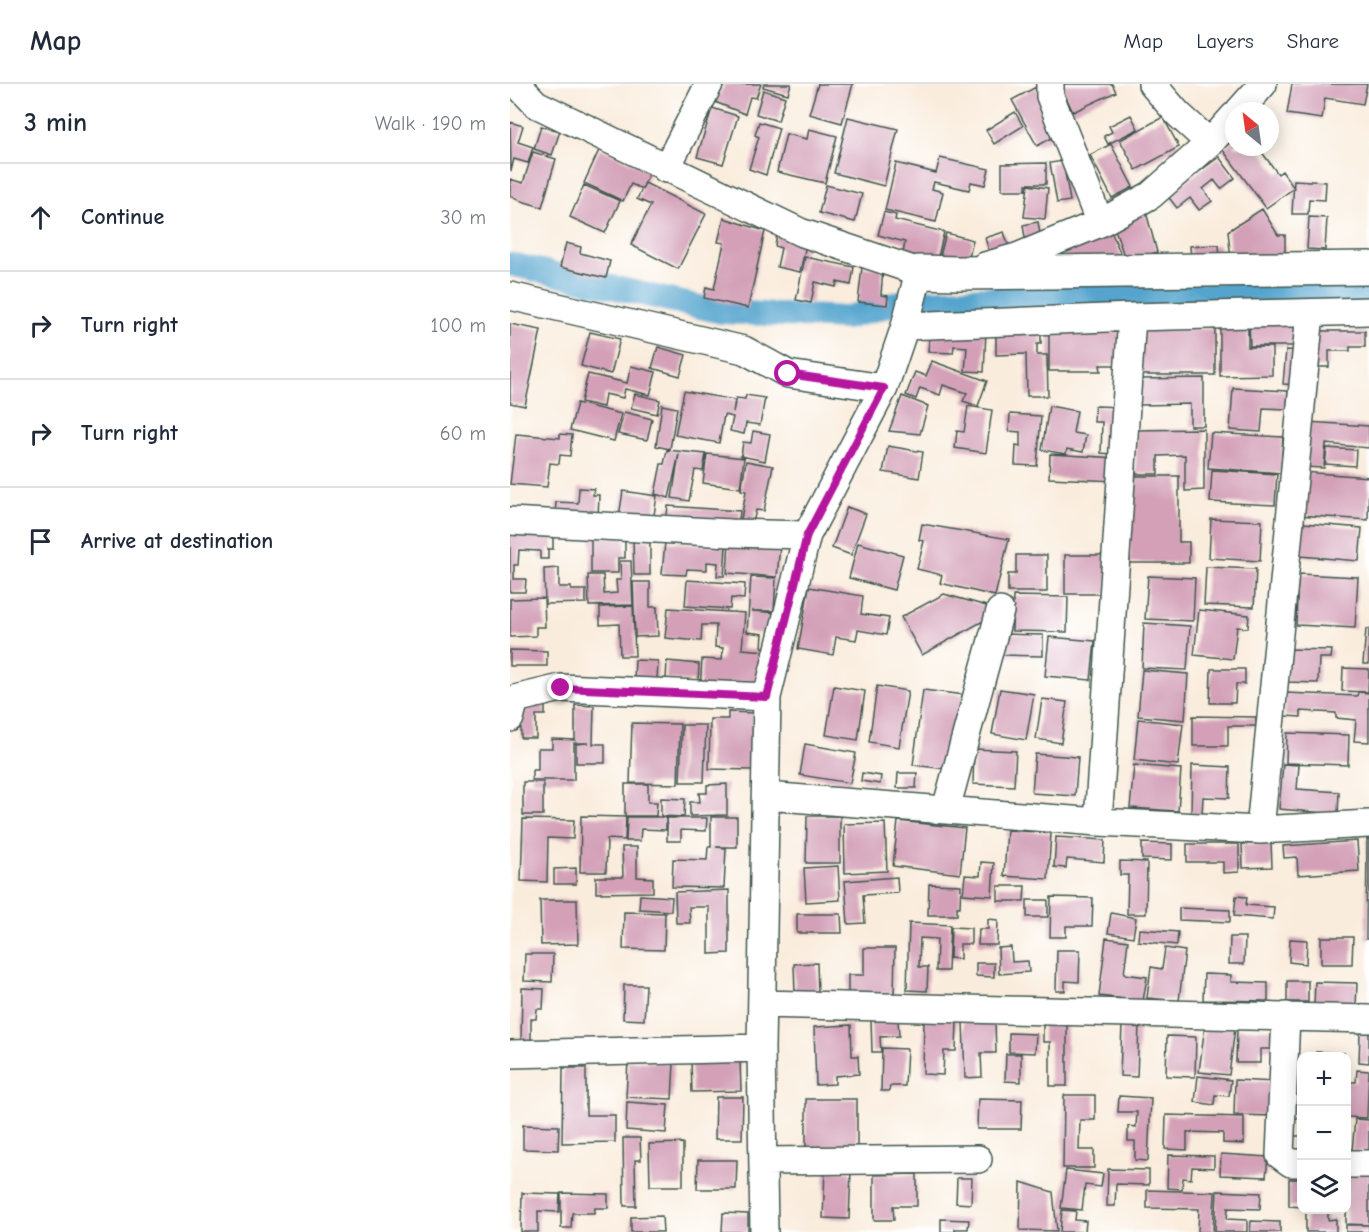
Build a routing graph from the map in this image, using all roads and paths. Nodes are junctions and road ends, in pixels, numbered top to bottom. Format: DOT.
graph roads {
  1 [pos="517,84"];
  2 [pos="709,84"];
  3 [pos="1050,84"];
  4 [pos="1152,84"];
  5 [pos="1263,84"];
  6 [pos="1247,102"];
  7 [pos="1225,126"];
  8 [pos="1210,143"];
  9 [pos="666,169"];
  10 [pos="1100,223"];
  11 [pos="1369,256"];
  12 [pos="1369,268"];
  13 [pos="958,273"];
  14 [pos="915,284"];
  15 [pos="510,296"];
  16 [pos="1369,311"];
  17 [pos="1310,313"];
  18 [pos="1132,317"];
  19 [pos="905,326"];
  20 [pos="884,388"];
  21 [pos="510,521"];
  22 [pos="807,535"];
  23 [pos="1000,610"];
  24 [pos="767,697"];
  25 [pos="510,718"];
  26 [pos="766,796"];
  27 [pos="946,809"];
  28 [pos="1098,822"];
  29 [pos="1369,824"];
  30 [pos="1260,830"];
  31 [pos="762,1004"];
  32 [pos="1286,1016"];
  33 [pos="1369,1019"];
  34 [pos="510,1048"];
  35 [pos="761,1048"];
  36 [pos="510,1054"];
  37 [pos="510,1070"];
  38 [pos="978,1159"];
  39 [pos="764,1161"];
  40 [pos="1297,1163"];
  41 [pos="1351,1164"];
  42 [pos="1369,1164"];
  43 [pos="764,1232"];
  1 -- 9 [label="street"];
  2 -- 9 [label="street"];
  3 -- 10 [label="street"];
  4 -- 8 [label="street"];
  5 -- 6 [label="street"];
  7 -- 8 [label="street"];
  8 -- 10 [label="street"];
  9 -- 14 [label="street"];
  10 -- 13 [label="street"];
  11 -- 12 [label="street"];
  12 -- 13 [label="street"];
  13 -- 14 [label="street"];
  14 -- 19 [label="street"];
  15 -- 20 [label="street"];
  16 -- 17 [label="street"];
  17 -- 18 [label="street"];
  17 -- 30 [label="street"];
  18 -- 19 [label="street"];
  18 -- 28 [label="street"];
  19 -- 20 [label="street"];
  20 -- 22 [label="street"];
  21 -- 22 [label="street"];
  22 -- 24 [label="street"];
  23 -- 27 [label="street"];
  24 -- 25 [label="street"];
  24 -- 26 [label="street"];
  26 -- 27 [label="street"];
  26 -- 31 [label="street"];
  27 -- 28 [label="street"];
  28 -- 30 [label="street"];
  29 -- 30 [label="street"];
  31 -- 32 [label="street"];
  31 -- 35 [label="street"];
  32 -- 33 [label="street"];
  32 -- 40 [label="street"];
  34 -- 36 [label="street"];
  35 -- 36 [label="street"];
  35 -- 39 [label="street"];
  36 -- 37 [label="street"];
  38 -- 39 [label="street"];
  39 -- 43 [label="street"];
  41 -- 42 [label="street"];
}
